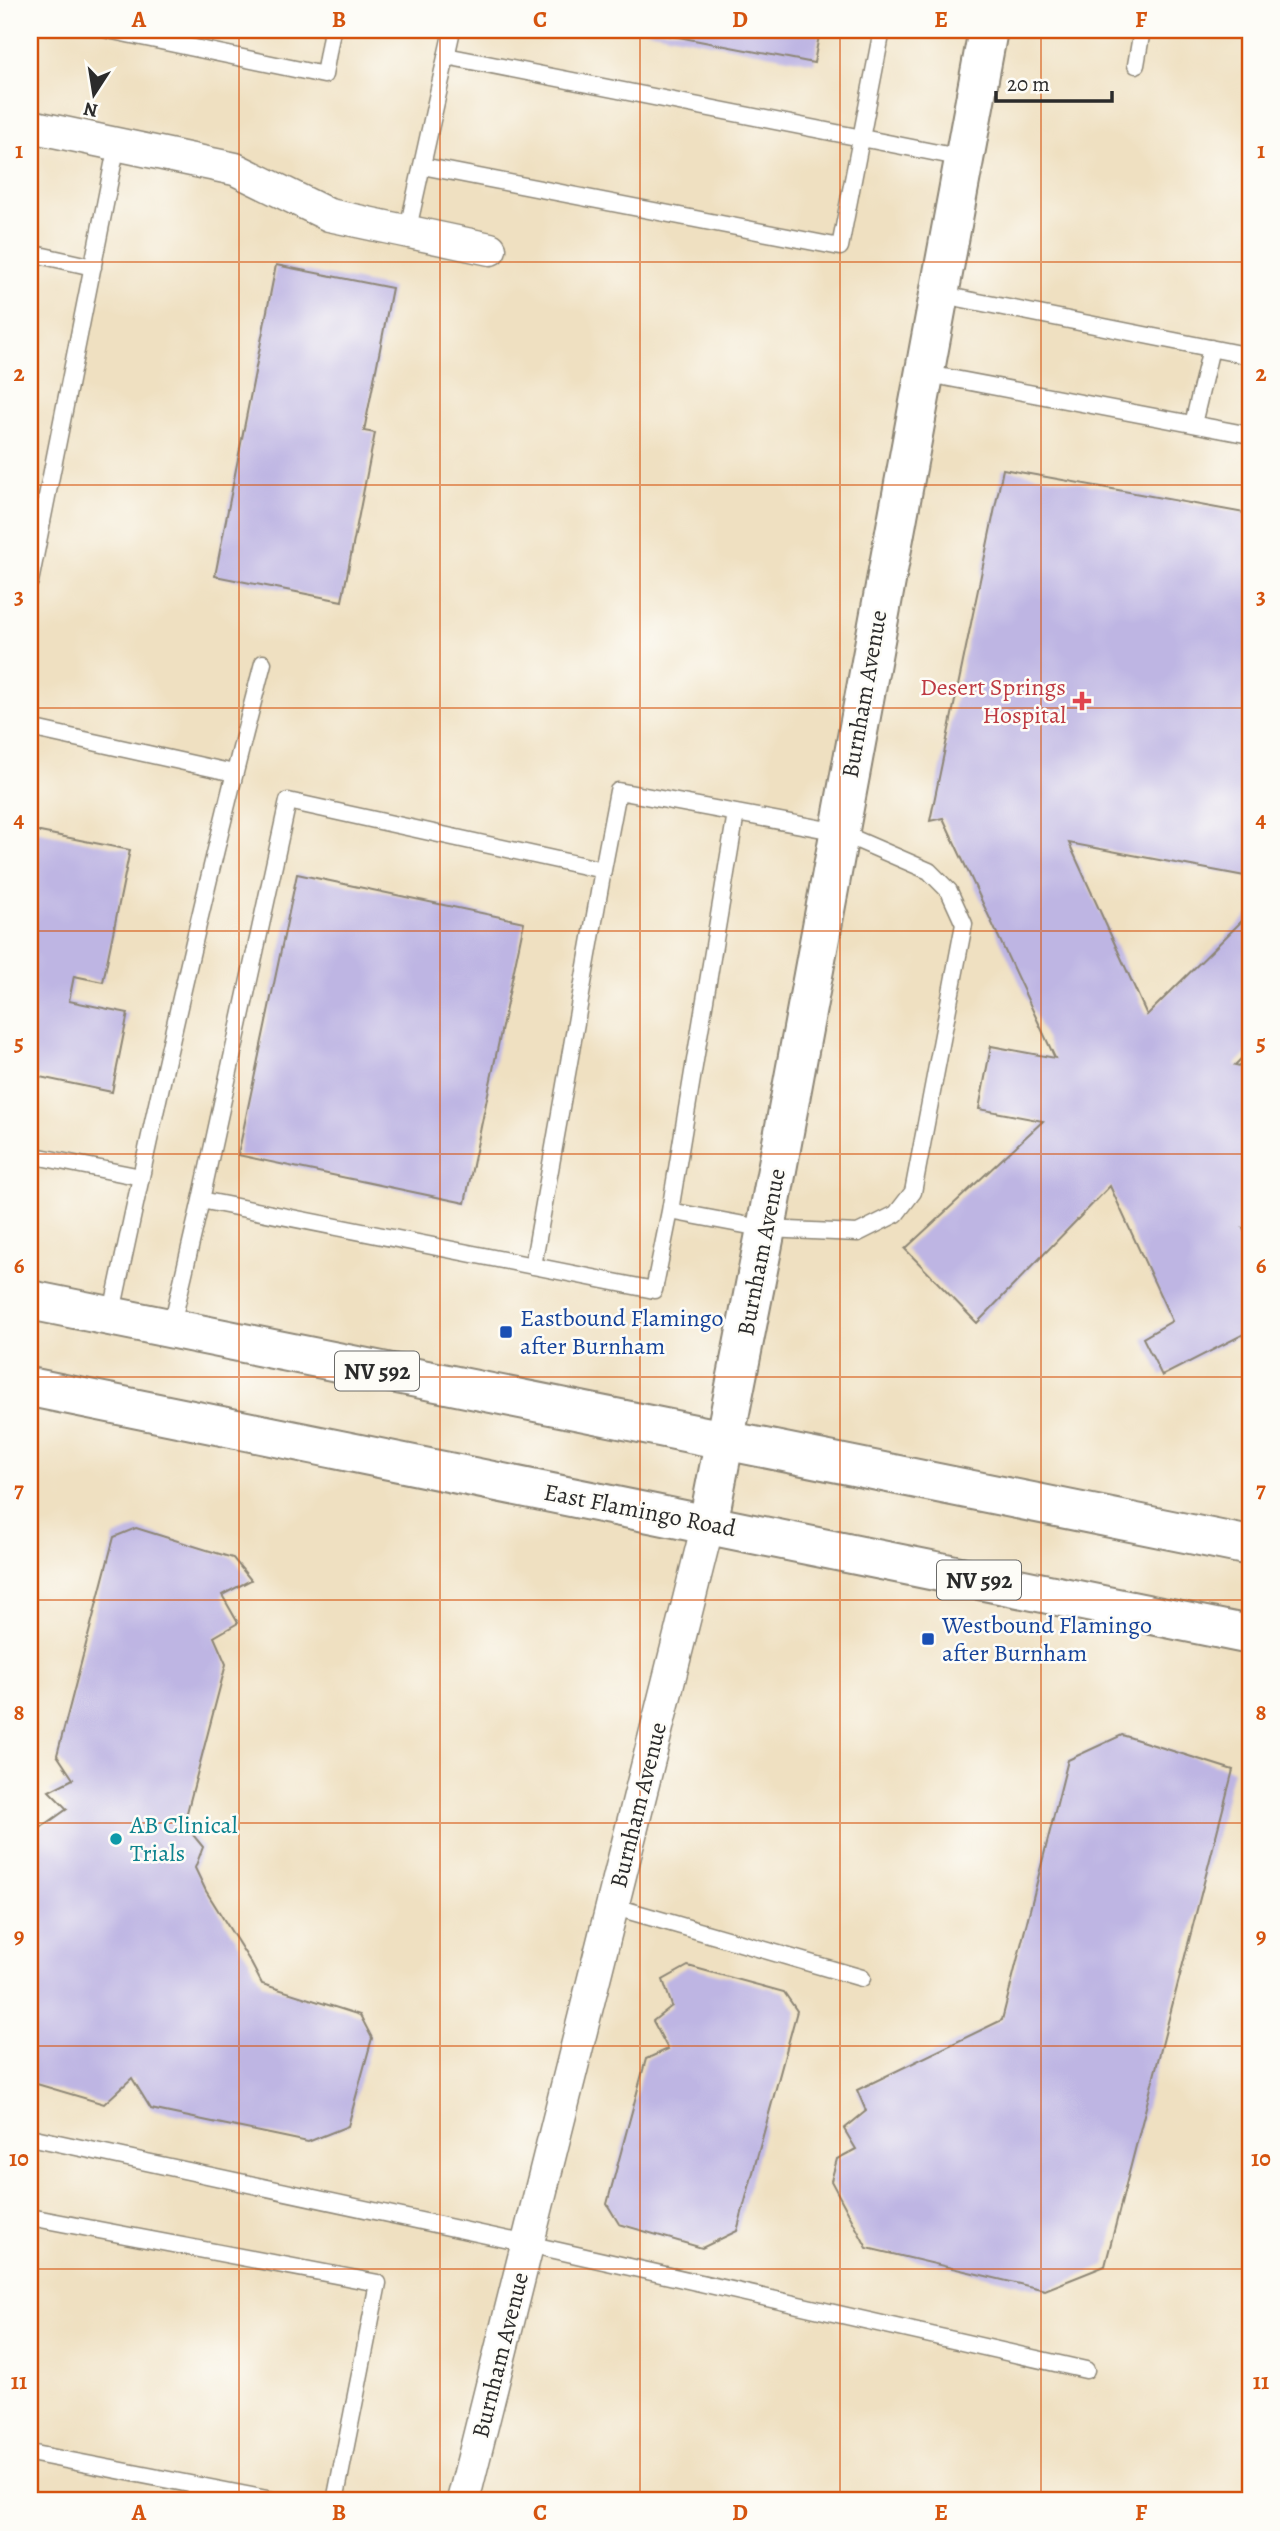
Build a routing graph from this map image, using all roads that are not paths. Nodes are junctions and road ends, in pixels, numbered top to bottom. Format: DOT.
graph roads {
  1 [pos="108,30"];
  2 [pos="332,30"];
  3 [pos="452,30"];
  4 [pos="882,30"];
  5 [pos="988,30"];
  6 [pos="1142,30"];
  7 [pos="446,56"];
  8 [pos="1136,65"];
  9 [pos="30,126"];
  10 [pos="861,136"];
  11 [pos="117,144"];
  12 [pos="963,158"];
  13 [pos="422,166"];
  14 [pos="407,233"];
  15 [pos="490,249"];
  16 [pos="30,253"];
  17 [pos="93,267"];
  18 [pos="938,294"];
  19 [pos="1211,348"];
  20 [pos="1250,356"];
  21 [pos="923,373"];
  22 [pos="1194,425"];
  23 [pos="1250,435"];
  24 [pos="30,582"];
  25 [pos="262,663"];
  26 [pos="30,728"];
  27 [pos="234,773"];
  28 [pos="736,813"];
  29 [pos="839,832"];
  30 [pos="603,870"];
  31 [pos="30,1155"];
  32 [pos="141,1177"];
  33 [pos="201,1200"];
  34 [pos="670,1211"];
  35 [pos="766,1228"];
  36 [pos="533,1266"];
  37 [pos="30,1300"];
  38 [pos="111,1317"];
  39 [pos="171,1329"];
  40 [pos="30,1390"];
  41 [pos="726,1439"];
  42 [pos="708,1524"];
  43 [pos="1250,1546"];
  44 [pos="1250,1635"];
  45 [pos="612,1906"];
  46 [pos="862,1978"];
  47 [pos="30,2137"];
  48 [pos="30,2217"];
  49 [pos="528,2244"];
  50 [pos="1086,2370"];
  51 [pos="30,2453"];
  52 [pos="277,2501"];
  53 [pos="335,2501"];
  54 [pos="463,2501"];
  1 -- 2 [label="lane"];
  3 -- 7 [label="lane"];
  4 -- 10 [label="lane"];
  5 -- 12 [label="main road, Burnham Avenue"];
  6 -- 8 [label="lane"];
  7 -- 10 [label="lane"];
  7 -- 13 [label="lane"];
  9 -- 11 [label="street"];
  10 -- 12 [label="lane"];
  10 -- 13 [label="lane"];
  11 -- 14 [label="street"];
  11 -- 17 [label="lane"];
  12 -- 18 [label="main road, Burnham Avenue"];
  13 -- 14 [label="lane"];
  14 -- 15 [label="street"];
  16 -- 17 [label="lane"];
  17 -- 24 [label="lane"];
  18 -- 19 [label="lane"];
  18 -- 21 [label="main road, Burnham Avenue"];
  19 -- 20 [label="lane"];
  19 -- 22 [label="lane"];
  21 -- 22 [label="lane"];
  21 -- 29 [label="main road, Burnham Avenue"];
  22 -- 23 [label="lane"];
  25 -- 27 [label="lane"];
  26 -- 27 [label="lane"];
  27 -- 32 [label="lane"];
  28 -- 29 [label="lane"];
  28 -- 30 [label="lane"];
  28 -- 34 [label="lane"];
  29 -- 35 [label="main road, Burnham Avenue"];
  29 -- 35 [label="lane"];
  30 -- 33 [label="lane"];
  30 -- 36 [label="lane"];
  31 -- 32 [label="lane"];
  32 -- 38 [label="lane"];
  33 -- 36 [label="lane"];
  33 -- 39 [label="lane"];
  34 -- 35 [label="lane"];
  34 -- 36 [label="lane"];
  35 -- 41 [label="main road, Burnham Avenue"];
  37 -- 38 [label="main road, NV 592"];
  38 -- 39 [label="main road, NV 592"];
  39 -- 41 [label="main road, NV 592"];
  40 -- 42 [label="main road, East Flamingo Road / NV 592"];
  41 -- 42 [label="main road, Burnham Avenue"];
  41 -- 43 [label="main road, NV 592"];
  42 -- 44 [label="main road, East Flamingo Road / NV 592"];
  42 -- 45 [label="street, Burnham Avenue"];
  45 -- 46 [label="lane"];
  45 -- 49 [label="street, Burnham Avenue"];
  47 -- 49 [label="lane"];
  48 -- 53 [label="lane"];
  49 -- 50 [label="lane"];
  49 -- 54 [label="street, Burnham Avenue"];
  51 -- 52 [label="lane"];
}
